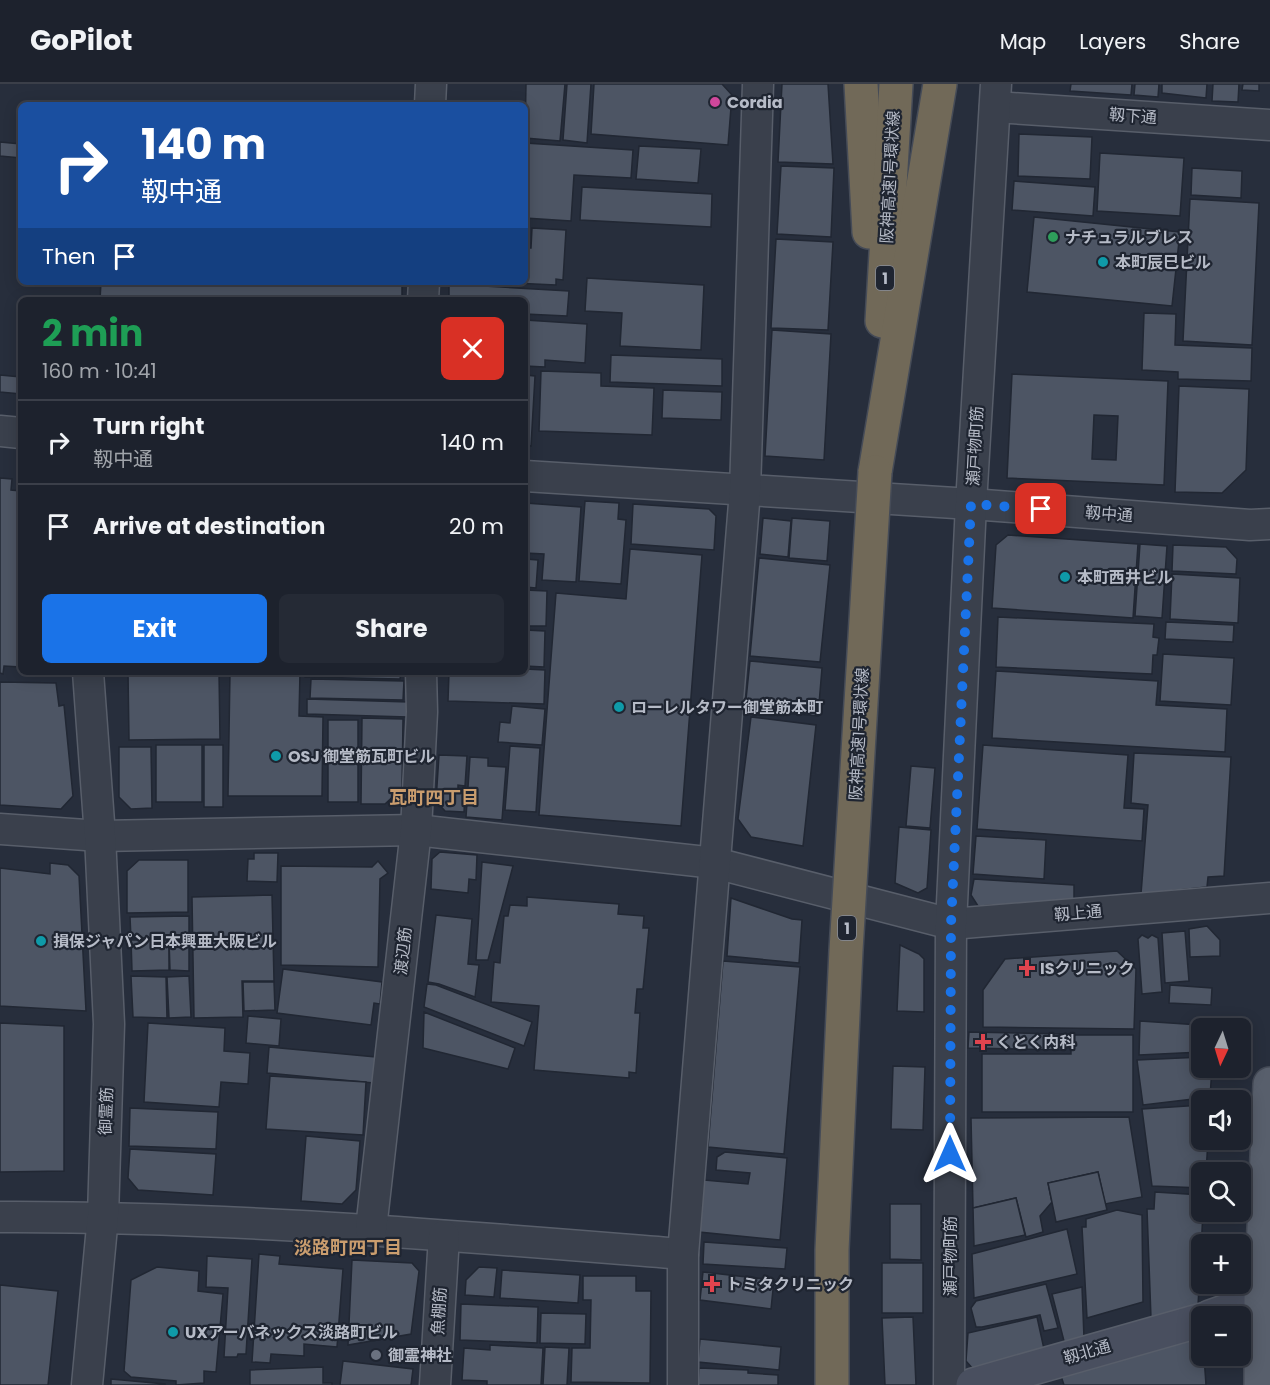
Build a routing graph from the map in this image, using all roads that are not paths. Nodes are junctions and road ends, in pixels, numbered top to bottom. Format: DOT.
graph roads {
  1 [pos="431,84"];
  2 [pos="758,84"];
  3 [pos="861,84"];
  4 [pos="896,84"];
  5 [pos="940,84"];
  6 [pos="996,95"];
  7 [pos="430,102"];
  8 [pos="1270,125"];
  9 [pos="878,393"];
  10 [pos="0,431"];
  11 [pos="18,433"];
  12 [pos="875,472"];
  13 [pos="528,476"];
  14 [pos="745,491"];
  15 [pos="971,504"];
  16 [pos="1270,524"];
  17 [pos="88,675"];
  18 [pos="421,675"];
  19 [pos="0,830"];
  20 [pos="416,830"];
  21 [pos="100,836"];
  22 [pos="715,863"];
  23 [pos="1270,898"];
  24 [pos="951,924"];
  25 [pos="1270,1084"];
  26 [pos="103,1216"];
  27 [pos="0,1217"];
  28 [pos="371,1229"];
  29 [pos="444,1236"];
  30 [pos="682,1254"];
  31 [pos="1265,1298"];
  32 [pos="1242,1306"];
  33 [pos="1191,1323"];
  34 [pos="87,1385"];
  35 [pos="435,1385"];
  36 [pos="683,1385"];
  37 [pos="832,1385"];
  38 [pos="949,1385"];
  39 [pos="973,1385"];
  40 [pos="1261,1385"];
  1 -- 7 [label="street"];
  2 -- 14 [label="street"];
  3 -- 9 [label="highway, 1"];
  4 -- 9 [label="highway, 阪神高速1号環状線 / 1"];
  5 -- 12 [label="highway"];
  6 -- 8 [label="street, 靱下通"];
  6 -- 15 [label="street, 瀬戸物町筋"];
  9 -- 12 [label="highway, 阪神高速1号環状線 / 1"];
  10 -- 11 [label="street"];
  12 -- 37 [label="highway, 阪神高速1号環状線 / 1, bridge"];
  13 -- 14 [label="street, 靱中通"];
  14 -- 15 [label="street, 靱中通"];
  14 -- 22 [label="street"];
  15 -- 16 [label="street, 靱中通"];
  15 -- 24 [label="street, 瀬戸物町筋"];
  17 -- 21 [label="street, 御霊筋"];
  18 -- 20 [label="street, 渡辺筋"];
  19 -- 21 [label="street, 靱上通"];
  20 -- 21 [label="street, 靱上通"];
  20 -- 22 [label="street, 靱上通"];
  20 -- 28 [label="street, 渡辺筋"];
  21 -- 26 [label="street, 御霊筋"];
  22 -- 24 [label="street, 靱上通"];
  22 -- 30 [label="street"];
  23 -- 24 [label="street, 靱上通"];
  24 -- 38 [label="street, 瀬戸物町筋"];
  25 -- 31 [label="main road"];
  26 -- 27 [label="street"];
  26 -- 28 [label="street"];
  26 -- 34 [label="street, 御霊筋"];
  28 -- 29 [label="street"];
  29 -- 30 [label="street"];
  29 -- 35 [label="street, 魚棚筋"];
  30 -- 36 [label="street"];
  31 -- 32 [label="street"];
  31 -- 40 [label="main road"];
  33 -- 39 [label="street, 靱北通"];
}
